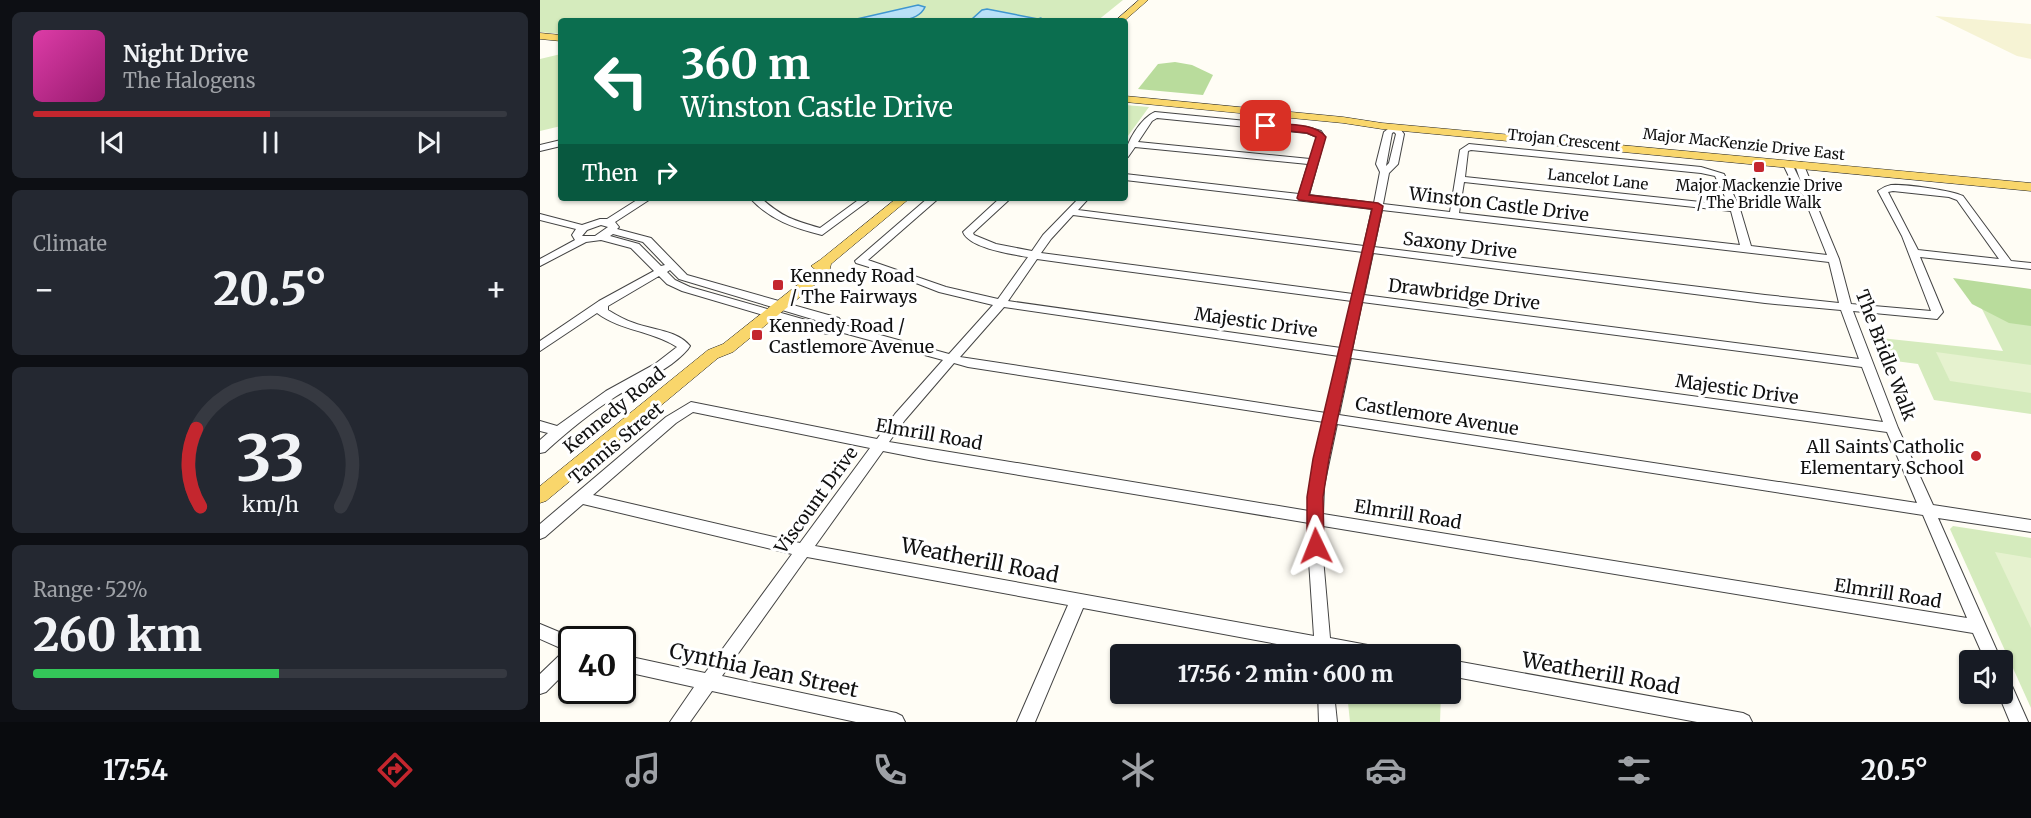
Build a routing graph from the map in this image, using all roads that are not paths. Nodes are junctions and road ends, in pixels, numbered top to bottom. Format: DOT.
graph roads {
  1 [pos="1144,0"];
  2 [pos="1123,18"];
  3 [pos="540,36"];
  4 [pos="558,38"];
  5 [pos="1128,99"];
  6 [pos="1343,120"];
  7 [pos="1395,128"];
  8 [pos="1454,131"];
  9 [pos="558,144"];
  10 [pos="1135,144"];
  11 [pos="540,148"];
  12 [pos="1128,152"];
  13 [pos="1313,162"];
  14 [pos="1794,164"];
  15 [pos="1128,177"];
  16 [pos="1458,179"];
  17 [pos="2031,187"];
  18 [pos="1303,198"];
  19 [pos="643,201"];
  20 [pos="758,201"];
  21 [pos="863,201"];
  22 [pos="900,201"];
  23 [pos="930,201"];
  24 [pos="1003,201"];
  25 [pos="1081,201"];
  26 [pos="1378,206"];
  27 [pos="1735,209"];
  28 [pos="1071,212"];
  29 [pos="1454,215"];
  30 [pos="540,217"];
  31 [pos="610,226"];
  32 [pos="584,228"];
  33 [pos="600,237"];
  34 [pos="583,240"];
  35 [pos="1746,248"];
  36 [pos="1367,250"];
  37 [pos="1914,253"];
  38 [pos="1035,255"];
  39 [pos="1834,259"];
  40 [pos="540,263"];
  41 [pos="2007,263"];
  42 [pos="2031,266"];
  43 [pos="665,268"];
  44 [pos="1357,298"];
  45 [pos="1001,303"];
  46 [pos="603,304"];
  47 [pos="769,308"];
  48 [pos="1845,308"];
  49 [pos="540,347"];
  50 [pos="1346,352"];
  51 [pos="951,359"];
  52 [pos="1868,364"];
  53 [pos="691,407"];
  54 [pos="1330,419"];
  55 [pos="540,426"];
  56 [pos="1892,428"];
  57 [pos="558,431"];
  58 [pos="879,445"];
  59 [pos="540,448"];
  60 [pos="540,496"];
  61 [pos="581,498"];
  62 [pos="1927,510"];
  63 [pos="1315,518"];
  64 [pos="2031,526"];
  65 [pos="540,533"];
  66 [pos="804,550"];
  67 [pos="1078,601"];
  68 [pos="1979,627"];
  69 [pos="540,632"];
  70 [pos="558,639"];
  71 [pos="1297,644"];
  72 [pos="1323,644"];
  73 [pos="1989,650"];
  74 [pos="636,666"];
  75 [pos="558,668"];
  76 [pos="1461,670"];
  77 [pos="708,682"];
  78 [pos="540,686"];
  79 [pos="1327,704"];
  80 [pos="2011,704"];
  81 [pos="679,722"];
  82 [pos="896,722"];
  83 [pos="1026,722"];
  84 [pos="1328,722"];
  85 [pos="1743,722"];
  86 [pos="2019,722"];
  1 -- 2 [label="main road"];
  3 -- 4 [label="main road"];
  5 -- 6 [label="main road, Major MacKenzie Drive East"];
  6 -- 7 [label="main road, Major MacKenzie Drive East"];
  6 -- 8 [label="main road, Major MacKenzie Drive East"];
  7 -- 8 [label="main road, Major MacKenzie Drive East"];
  7 -- 26 [label="street"];
  8 -- 14 [label="main road, Major MacKenzie Drive East"];
  9 -- 11 [label="street"];
  10 -- 12 [label="street"];
  10 -- 13 [label="street"];
  10 -- 13 [label="street"];
  13 -- 18 [label="street"];
  14 -- 17 [label="main road, Major MacKenzie Drive East"];
  14 -- 39 [label="street, The Bridle Walk"];
  15 -- 18 [label="street, Winston Castle Drive"];
  16 -- 27 [label="street, Lancelot Lane"];
  16 -- 27 [label="street, Trojan Crescent"];
  16 -- 29 [label="street, Trojan Crescent"];
  18 -- 26 [label="street, Winston Castle Drive"];
  19 -- 31 [label="street"];
  20 -- 21 [label="street"];
  22 -- 47 [label="main road, Kennedy Road"];
  23 -- 45 [label="street, Majestic Drive"];
  24 -- 38 [label="street, Drawbridge Drive"];
  25 -- 28 [label="street, Viscount Drive"];
  26 -- 29 [label="street, Winston Castle Drive"];
  26 -- 36 [label="street"];
  27 -- 35 [label="street, Trojan Crescent"];
  28 -- 36 [label="street, Saxony Drive"];
  28 -- 38 [label="street, Viscount Drive"];
  29 -- 35 [label="street, Winston Castle Drive"];
  30 -- 32 [label="street"];
  31 -- 32 [label="street"];
  31 -- 33 [label="street"];
  31 -- 43 [label="street"];
  32 -- 34 [label="street"];
  33 -- 34 [label="street"];
  33 -- 43 [label="street"];
  34 -- 40 [label="street"];
  35 -- 39 [label="street, Winston Castle Drive"];
  36 -- 44 [label="street"];
  36 -- 48 [label="street, Saxony Drive"];
  37 -- 41 [label="street"];
  37 -- 41 [label="street"];
  37 -- 48 [label="street, Saxony Drive"];
  38 -- 44 [label="street, Drawbridge Drive"];
  38 -- 45 [label="street, Viscount Drive"];
  39 -- 48 [label="street, The Bridle Walk"];
  41 -- 42 [label="street"];
  43 -- 46 [label="street"];
  43 -- 47 [label="street, Castlemore Avenue"];
  44 -- 50 [label="street"];
  44 -- 52 [label="street, Drawbridge Drive"];
  45 -- 50 [label="street, Majestic Drive"];
  45 -- 51 [label="street, Viscount Drive"];
  46 -- 49 [label="street"];
  46 -- 57 [label="street"];
  47 -- 51 [label="street, Castlemore Avenue"];
  47 -- 60 [label="main road, Kennedy Road"];
  48 -- 52 [label="street, The Bridle Walk"];
  50 -- 54 [label="street"];
  50 -- 56 [label="street, Majestic Drive"];
  51 -- 54 [label="street, Castlemore Avenue"];
  51 -- 58 [label="street, Viscount Drive"];
  52 -- 56 [label="street, The Bridle Walk"];
  53 -- 58 [label="street, Elmrill Road"];
  53 -- 61 [label="street, Tannis Street"];
  54 -- 62 [label="street, Castlemore Avenue"];
  54 -- 63 [label="street"];
  55 -- 57 [label="street"];
  56 -- 62 [label="street, The Bridle Walk"];
  57 -- 59 [label="street"];
  58 -- 63 [label="street, Elmrill Road"];
  58 -- 66 [label="street, Viscount Drive"];
  61 -- 65 [label="street, Tannis Street"];
  61 -- 66 [label="street, Weatherill Road"];
  62 -- 64 [label="street, Castlemore Avenue"];
  62 -- 68 [label="street, The Bridle Walk"];
  63 -- 68 [label="street, Elmrill Road"];
  63 -- 72 [label="street"];
  66 -- 67 [label="street, Weatherill Road"];
  66 -- 77 [label="street, Viscount Drive"];
  67 -- 71 [label="street, Weatherill Road"];
  67 -- 83 [label="street"];
  68 -- 73 [label="street, The Bridle Walk"];
  69 -- 70 [label="street"];
  74 -- 77 [label="street, Cynthia Jean Street"];
  75 -- 78 [label="street"];
  76 -- 85 [label="street, Weatherill Road"];
  77 -- 81 [label="street, Viscount Drive"];
  77 -- 82 [label="street, Cynthia Jean Street"];
  79 -- 84 [label="street"];
  80 -- 86 [label="street"];
}
